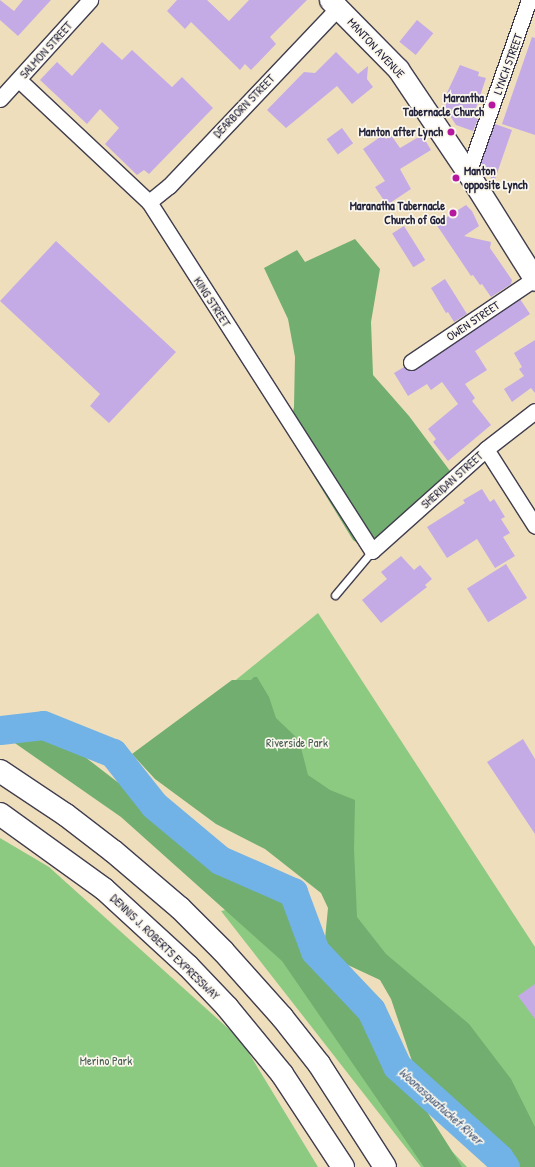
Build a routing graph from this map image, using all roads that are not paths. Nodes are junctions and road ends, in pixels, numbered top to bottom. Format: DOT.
graph roads {
  1 [pos="90,0"];
  2 [pos="530,0"];
  3 [pos="334,4"];
  4 [pos="19,80"];
  5 [pos="0,99"];
  6 [pos="468,173"];
  7 [pos="149,202"];
  8 [pos="535,279"];
  9 [pos="411,362"];
  10 [pos="535,411"];
  11 [pos="486,450"];
  12 [pos="535,526"];
  13 [pos="372,551"];
  14 [pos="336,595"];
  15 [pos="0,771"];
  16 [pos="0,814"];
  17 [pos="343,1167"];
  18 [pos="385,1167"];
  1 -- 4 [label="street, SALMON STREET"];
  2 -- 6 [label="street, LYNCH STREET"];
  3 -- 6 [label="main road, MANTON AVENUE"];
  3 -- 7 [label="street, DEARBORN STREET"];
  4 -- 5 [label="street, SALMON STREET"];
  4 -- 7 [label="street, KING STREET"];
  6 -- 8 [label="main road, MANTON AVENUE"];
  7 -- 13 [label="street, KING STREET"];
  8 -- 9 [label="street, OWEN STREET"];
  10 -- 11 [label="street, SHERIDAN STREET"];
  11 -- 12 [label="street"];
  11 -- 13 [label="street, SHERIDAN STREET"];
  13 -- 14 [label="lane"];
  15 -- 18 [label="highway"];
  16 -- 17 [label="highway, DENNIS J. ROBERTS EXPRESSWAY"];
}
